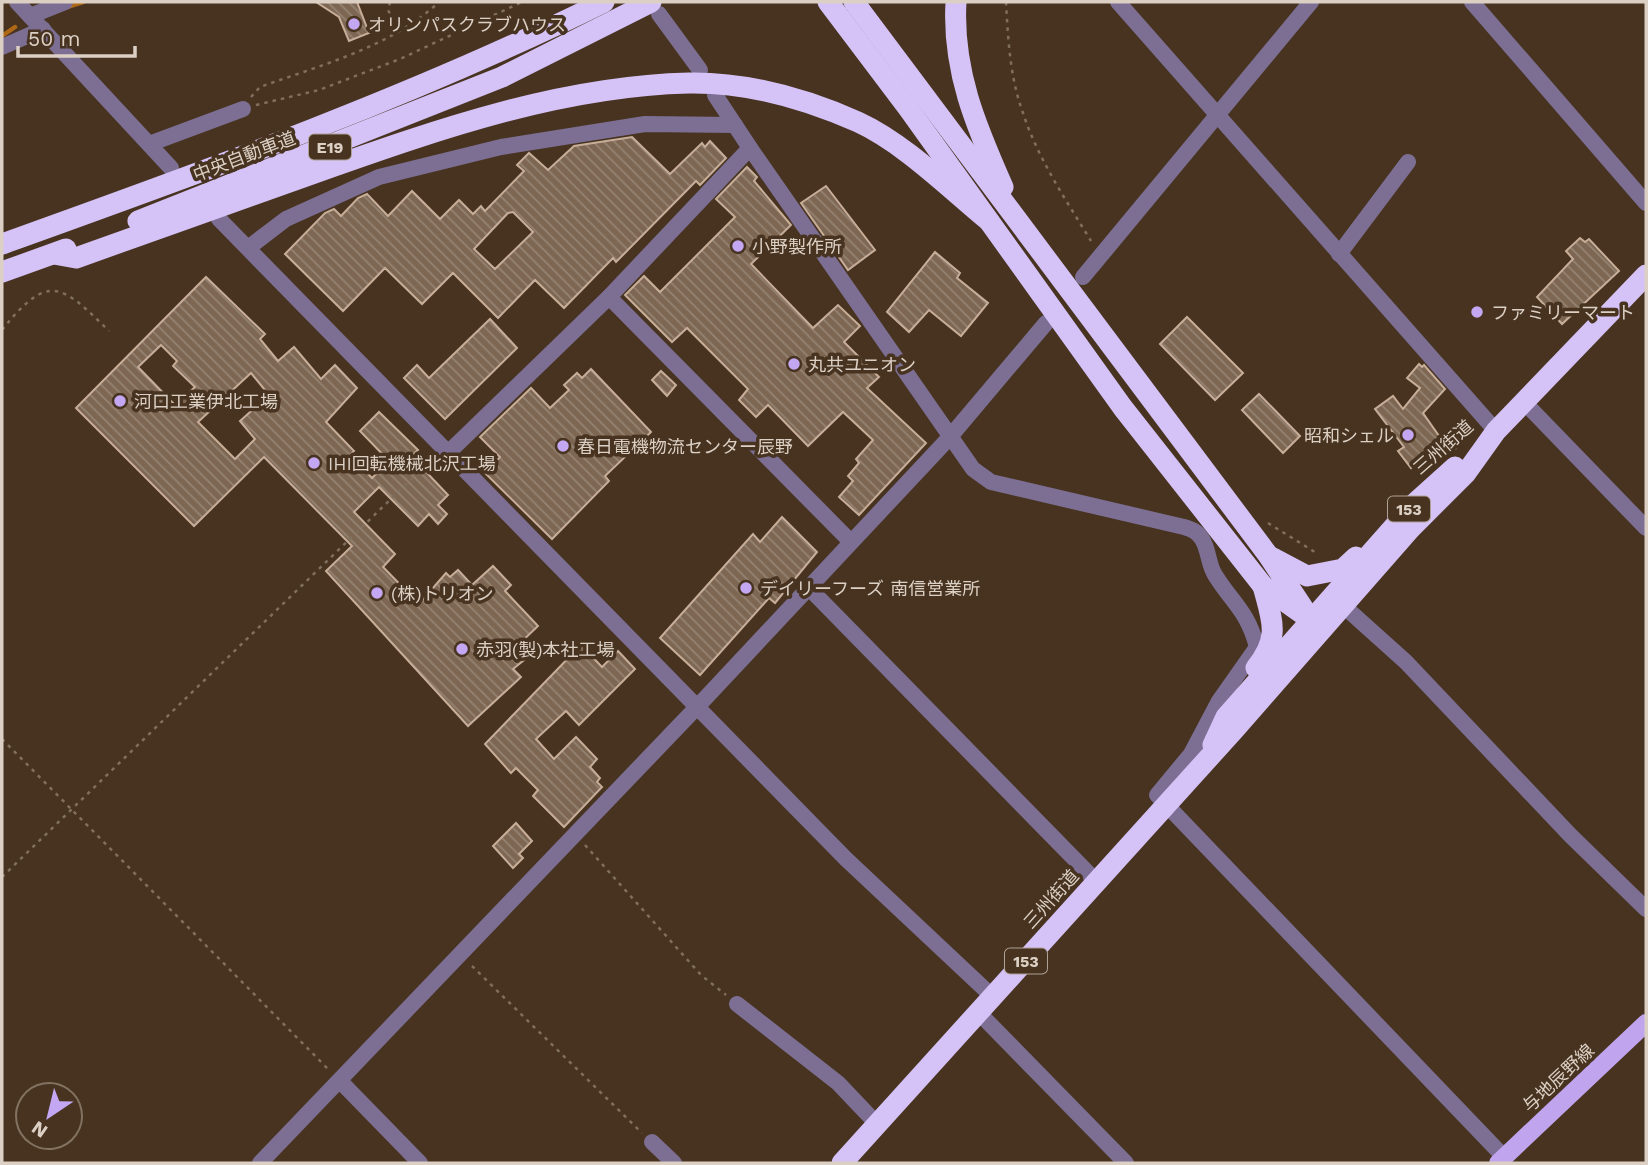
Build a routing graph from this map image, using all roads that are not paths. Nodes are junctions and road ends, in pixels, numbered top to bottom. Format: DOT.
graph roads {
  1 [pos="17,2"];
  2 [pos="65,2"];
  3 [pos="604,2"];
  4 [pos="828,2"];
  5 [pos="854,2"];
  6 [pos="956,2"];
  7 [pos="1118,2"];
  8 [pos="1311,2"];
  9 [pos="1472,2"];
  10 [pos="655,8"];
  11 [pos="30,16"];
  12 [pos="43,29"];
  13 [pos="2,47"];
  14 [pos="700,71"];
  15 [pos="715,95"];
  16 [pos="243,109"];
  17 [pos="1217,115"];
  18 [pos="735,125"];
  19 [pos="149,144"];
  20 [pos="750,148"];
  21 [pos="1408,162"];
  22 [pos="172,168"];
  23 [pos="1646,203"];
  24 [pos="1017,216"];
  25 [pos="219,219"];
  26 [pos="989,221"];
  27 [pos="2,244"];
  28 [pos="248,248"];
  29 [pos="54,254"];
  30 [pos="1339,254"];
  31 [pos="2,272"];
  32 [pos="1646,275"];
  33 [pos="1083,277"];
  34 [pos="609,297"];
  35 [pos="1046,323"];
  36 [pos="1524,401"];
  37 [pos="1496,431"];
  38 [pos="948,438"];
  39 [pos="446,450"];
  40 [pos="1415,502"];
  41 [pos="1646,528"];
  42 [pos="850,541"];
  43 [pos="1268,555"];
  44 [pos="1263,586"];
  45 [pos="808,587"];
  46 [pos="1338,601"];
  47 [pos="1311,620"];
  48 [pos="1287,671"];
  49 [pos="698,706"];
  50 [pos="1226,717"];
  51 [pos="1208,757"];
  52 [pos="1166,805"];
  53 [pos="1097,882"];
  54 [pos="1646,909"];
  55 [pos="737,1004"];
  56 [pos="986,1005"];
  57 [pos="1646,1023"];
  58 [pos="340,1081"];
  59 [pos="877,1124"];
  60 [pos="652,1142"];
  61 [pos="1501,1160"];
  62 [pos="260,1163"];
  63 [pos="420,1163"];
  64 [pos="674,1163"];
  65 [pos="842,1163"];
  66 [pos="1126,1163"];
  1 -- 11 [label="street"];
  2 -- 11 [label="street"];
  3 -- 27 [label="highway, 中央自動車道 / E19"];
  4 -- 26 [label="highway"];
  5 -- 24 [label="highway"];
  6 -- 24 [label="highway"];
  7 -- 17 [label="street"];
  8 -- 17 [label="street"];
  9 -- 23 [label="street"];
  10 -- 14 [label="street"];
  10 -- 29 [label="highway, 中央自動車道 / E19"];
  11 -- 12 [label="street"];
  12 -- 13 [label="street"];
  12 -- 19 [label="street"];
  15 -- 18 [label="street"];
  16 -- 19 [label="street"];
  17 -- 30 [label="street"];
  17 -- 33 [label="street"];
  18 -- 20 [label="street"];
  18 -- 28 [label="street"];
  19 -- 22 [label="street"];
  20 -- 34 [label="street"];
  20 -- 38 [label="street"];
  21 -- 30 [label="street"];
  24 -- 43 [label="highway"];
  25 -- 28 [label="street"];
  26 -- 29 [label="highway"];
  26 -- 44 [label="highway"];
  28 -- 39 [label="street"];
  29 -- 31 [label="highway, 中央自動車道 / E19"];
  30 -- 37 [label="street"];
  32 -- 36 [label="highway, 三州街道 / 153"];
  34 -- 39 [label="street"];
  34 -- 42 [label="street"];
  35 -- 38 [label="street"];
  36 -- 37 [label="highway, 三州街道 / 153"];
  36 -- 41 [label="street"];
  37 -- 40 [label="highway, 三州街道 / 153"];
  37 -- 46 [label="highway, 三州街道 / 153"];
  38 -- 42 [label="street"];
  38 -- 52 [label="street"];
  39 -- 49 [label="street"];
  40 -- 43 [label="highway"];
  40 -- 46 [label="highway, 三州街道 / 153"];
  42 -- 45 [label="street"];
  43 -- 47 [label="highway"];
  44 -- 47 [label="highway"];
  44 -- 50 [label="highway"];
  45 -- 49 [label="street"];
  45 -- 53 [label="street"];
  46 -- 47 [label="highway"];
  46 -- 48 [label="highway, 三州街道 / 153"];
  46 -- 54 [label="street"];
  47 -- 48 [label="highway"];
  47 -- 50 [label="highway, 三州街道 / 153"];
  48 -- 51 [label="highway, 三州街道 / 153"];
  49 -- 56 [label="street"];
  49 -- 58 [label="street"];
  50 -- 51 [label="highway, 三州街道 / 153"];
  51 -- 52 [label="highway, 三州街道 / 153"];
  52 -- 53 [label="highway, 三州街道 / 153"];
  52 -- 61 [label="street"];
  53 -- 56 [label="highway, 三州街道 / 153"];
  55 -- 59 [label="street"];
  56 -- 59 [label="highway, 三州街道 / 153"];
  56 -- 66 [label="street"];
  57 -- 61 [label="main road, 与地辰野線"];
  58 -- 62 [label="street"];
  58 -- 63 [label="street"];
  59 -- 65 [label="highway, 三州街道 / 153"];
  60 -- 64 [label="street"];
}
